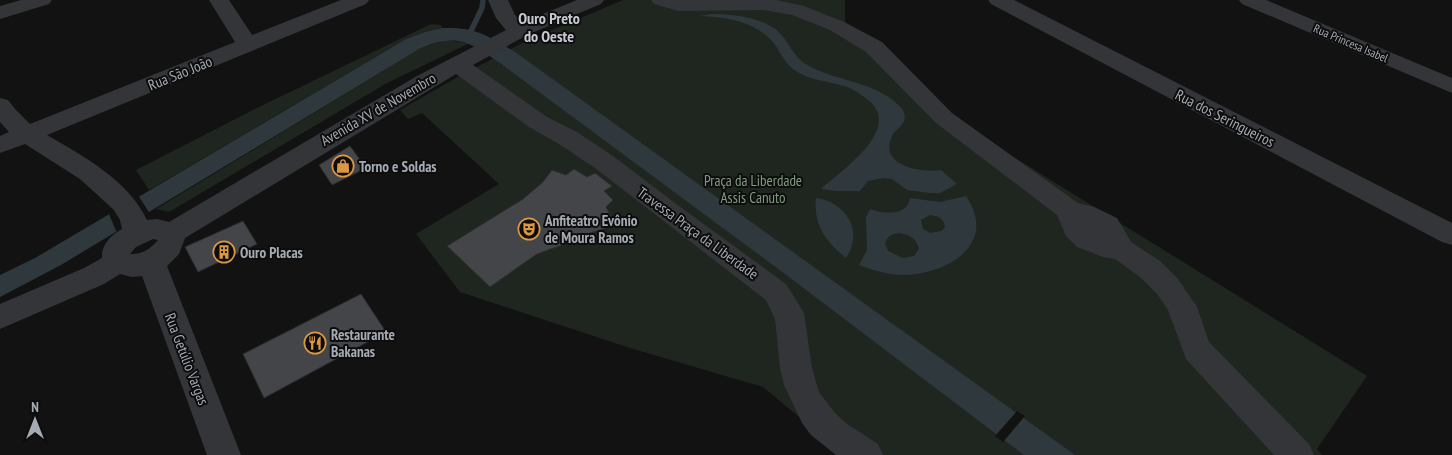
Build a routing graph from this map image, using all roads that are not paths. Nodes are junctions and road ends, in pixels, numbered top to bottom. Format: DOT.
graph roads {
  1 [pos="42,0"];
  2 [pos="219,0"];
  3 [pos="359,0"];
  4 [pos="498,0"];
  5 [pos="594,0"];
  6 [pos="661,0"];
  7 [pos="998,0"];
  8 [pos="1249,0"];
  9 [pos="0,12"];
  10 [pos="520,31"];
  11 [pos="248,45"];
  12 [pos="479,52"];
  13 [pos="1452,86"];
  14 [pos="0,105"];
  15 [pos="28,134"];
  16 [pos="0,145"];
  17 [pos="132,220"];
  18 [pos="170,234"];
  19 [pos="1452,235"];
  20 [pos="118,262"];
  21 [pos="151,262"];
  22 [pos="0,317"];
  23 [pos="224,455"];
  24 [pos="866,455"];
  25 [pos="1297,455"];
  1 -- 9 [label="street"];
  2 -- 11 [label="street"];
  3 -- 11 [label="street, Rua São João"];
  4 -- 10 [label="street"];
  5 -- 10 [label="street, Avenida XV de Novembro"];
  6 -- 25 [label="street"];
  7 -- 19 [label="street, Rua dos Seringueiros"];
  8 -- 13 [label="street, Rua Princesa Isabel"];
  10 -- 12 [label="street, Avenida XV de Novembro"];
  11 -- 15 [label="street, Rua São João"];
  12 -- 18 [label="street, Avenida XV de Novembro"];
  12 -- 24 [label="street, Travessa Praça da Liberdade"];
  14 -- 15 [label="street"];
  15 -- 16 [label="street, Rua São João"];
  15 -- 17 [label="street"];
  17 -- 18 [label="street"];
  17 -- 20 [label="street"];
  18 -- 21 [label="street"];
  20 -- 21 [label="street"];
  20 -- 22 [label="street"];
  21 -- 23 [label="street, Rua Getúlio Vargas"];
}
